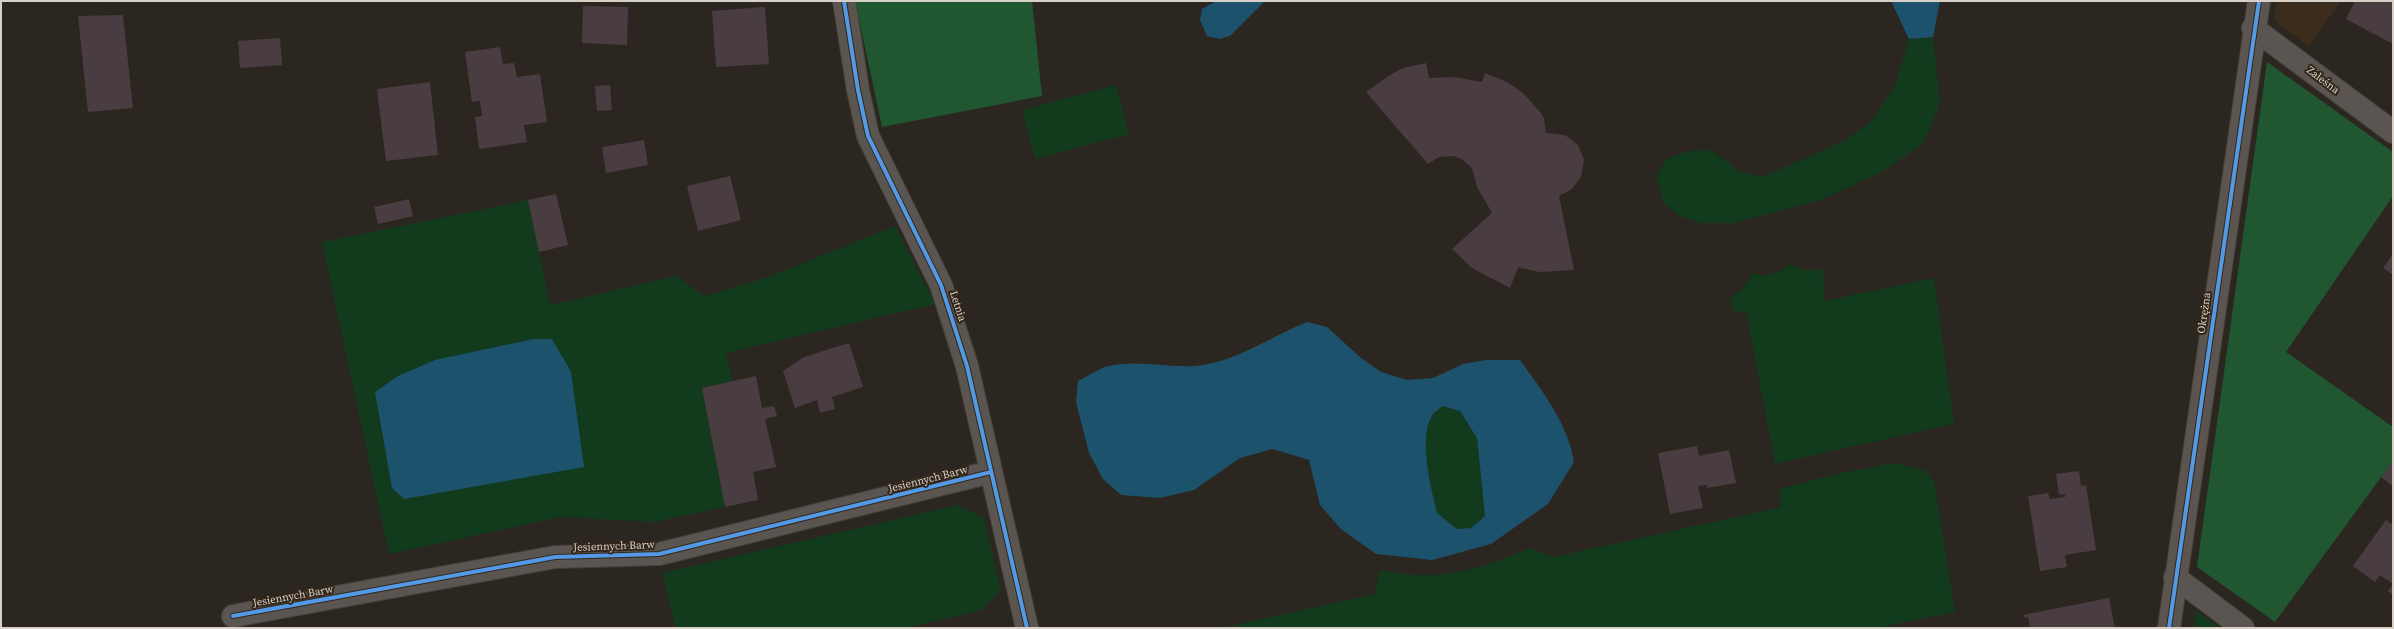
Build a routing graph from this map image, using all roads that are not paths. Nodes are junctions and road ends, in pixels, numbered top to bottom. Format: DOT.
graph roads {
  1 [pos="844,1"];
  2 [pos="2259,1"];
  3 [pos="2254,28"];
  4 [pos="2393,132"];
  5 [pos="991,472"];
  6 [pos="2175,577"];
  7 [pos="233,616"];
  8 [pos="1027,628"];
  9 [pos="2169,628"];
  10 [pos="2243,628"];
  1 -- 5 [label="street, Letnia"];
  2 -- 3 [label="street, Okrężna"];
  3 -- 4 [label="street, Zaleśna"];
  3 -- 6 [label="street, Okrężna"];
  5 -- 7 [label="street, Jesiennych Barw"];
  5 -- 8 [label="street, Letnia"];
  6 -- 9 [label="street, Okrężna"];
  6 -- 10 [label="street"];
}
